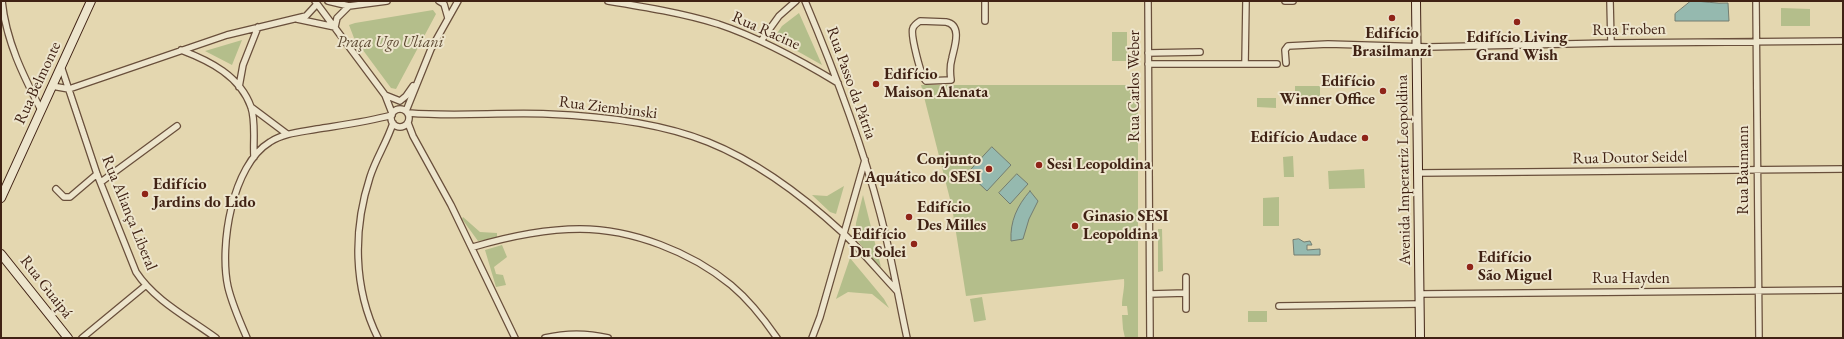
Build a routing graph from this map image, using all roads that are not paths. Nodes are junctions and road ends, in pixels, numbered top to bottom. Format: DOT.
graph roads {
  1 [pos="2,1"];
  2 [pos="91,1"];
  3 [pos="328,1"];
  4 [pos="387,1"];
  5 [pos="439,1"];
  6 [pos="458,1"];
  7 [pos="608,1"];
  8 [pos="796,1"];
  9 [pos="805,1"];
  10 [pos="985,1"];
  11 [pos="1148,1"];
  12 [pos="1246,1"];
  13 [pos="1285,1"];
  14 [pos="1293,1"];
  15 [pos="1416,1"];
  16 [pos="1610,1"];
  17 [pos="1756,1"];
  18 [pos="316,3"];
  19 [pos="349,6"];
  20 [pos="448,18"];
  21 [pos="295,19"];
  22 [pos="985,21"];
  23 [pos="258,27"];
  24 [pos="335,27"];
  25 [pos="760,41"];
  26 [pos="1843,41"];
  27 [pos="1756,42"];
  28 [pos="1611,43"];
  29 [pos="956,45"];
  30 [pos="1416,45"];
  31 [pos="181,50"];
  32 [pos="1200,52"];
  33 [pos="1148,54"];
  34 [pos="1286,63"];
  35 [pos="1148,64"];
  36 [pos="1245,64"];
  37 [pos="1277,64"];
  38 [pos="61,66"];
  39 [pos="418,80"];
  40 [pos="838,83"];
  41 [pos="52,86"];
  42 [pos="239,87"];
  43 [pos="69,89"];
  44 [pos="385,95"];
  45 [pos="251,107"];
  46 [pos="41,110"];
  47 [pos="392,114"];
  48 [pos="374,120"];
  49 [pos="406,120"];
  50 [pos="392,122"];
  51 [pos="178,126"];
  52 [pos="287,134"];
  53 [pos="388,138"];
  54 [pos="254,157"];
  55 [pos="865,160"];
  56 [pos="1843,169"];
  57 [pos="1757,170"];
  58 [pos="1418,173"];
  59 [pos="97,174"];
  60 [pos="101,182"];
  61 [pos="56,189"];
  62 [pos="1,198"];
  63 [pos="844,234"];
  64 [pos="473,247"];
  65 [pos="1,254"];
  66 [pos="1186,277"];
  67 [pos="145,286"];
  68 [pos="1843,290"];
  69 [pos="897,291"];
  70 [pos="1758,291"];
  71 [pos="1186,293"];
  72 [pos="1150,294"];
  73 [pos="1420,294"];
  74 [pos="1419,304"];
  75 [pos="1279,306"];
  76 [pos="1186,309"];
  77 [pos="68,338"];
  78 [pos="82,338"];
  79 [pos="216,338"];
  80 [pos="247,338"];
  81 [pos="378,338"];
  82 [pos="515,338"];
  83 [pos="545,338"];
  84 [pos="608,338"];
  85 [pos="777,338"];
  86 [pos="812,338"];
  87 [pos="907,338"];
  88 [pos="1150,338"];
  89 [pos="1420,338"];
  90 [pos="1759,338"];
  1 -- 46 [label="street"];
  2 -- 38 [label="main road, Rua Belmonte"];
  3 -- 19 [label="street"];
  4 -- 19 [label="street"];
  5 -- 20 [label="street"];
  6 -- 20 [label="street"];
  7 -- 25 [label="street, Rua Racine"];
  8 -- 25 [label="street"];
  9 -- 40 [label="street, Rua Passo da Pátria"];
  10 -- 22 [label="street"];
  11 -- 33 [label="street, Rua Carlos Weber"];
  12 -- 36 [label="street"];
  13 -- 14 [label="street"];
  15 -- 30 [label="main road, Avenida Imperatriz Leopoldina"];
  16 -- 28 [label="street"];
  17 -- 27 [label="street, Rua Baumann"];
  18 -- 21 [label="street"];
  18 -- 24 [label="street"];
  19 -- 24 [label="street"];
  20 -- 39 [label="street"];
  21 -- 23 [label="street"];
  21 -- 24 [label="street"];
  23 -- 31 [label="street"];
  23 -- 42 [label="street"];
  24 -- 44 [label="street"];
  25 -- 40 [label="street, Rua Racine"];
  26 -- 27 [label="street, Rua Froben"];
  27 -- 28 [label="street, Rua Froben"];
  27 -- 57 [label="street, Rua Baumann"];
  28 -- 30 [label="street, Rua Froben"];
  29 -- 29 [label="street"];
  30 -- 34 [label="street, Rua Froben"];
  30 -- 58 [label="main road, Avenida Imperatriz Leopoldina"];
  31 -- 42 [label="street"];
  31 -- 43 [label="street"];
  32 -- 33 [label="street"];
  33 -- 35 [label="street, Rua Carlos Weber"];
  35 -- 36 [label="street"];
  35 -- 72 [label="street, Rua Carlos Weber"];
  36 -- 37 [label="street"];
  38 -- 41 [label="main road, Rua Belmonte"];
  38 -- 43 [label="street, Rua Aliança Liberal"];
  39 -- 44 [label="street"];
  39 -- 49 [label="street"];
  40 -- 55 [label="street, Rua Passo da Pátria"];
  41 -- 43 [label="street"];
  41 -- 46 [label="main road, Rua Belmonte"];
  42 -- 45 [label="street"];
  43 -- 59 [label="street, Rua Aliança Liberal"];
  44 -- 47 [label="street"];
  45 -- 52 [label="street"];
  45 -- 54 [label="street"];
  46 -- 62 [label="main road, Rua Belmonte"];
  47 -- 48 [label="street"];
  47 -- 49 [label="street, Rua Ziembinski"];
  47 -- 50 [label="street"];
  48 -- 50 [label="street"];
  48 -- 52 [label="street"];
  49 -- 50 [label="street"];
  49 -- 53 [label="street"];
  49 -- 63 [label="street, Rua Ziembinski"];
  49 -- 64 [label="street"];
  50 -- 53 [label="street"];
  51 -- 60 [label="street"];
  52 -- 54 [label="street"];
  53 -- 81 [label="street"];
  54 -- 80 [label="street"];
  55 -- 63 [label="street"];
  55 -- 69 [label="street, Rua Passo da Pátria"];
  56 -- 57 [label="street, Rua Doutor Seidel"];
  57 -- 58 [label="street, Rua Doutor Seidel"];
  57 -- 70 [label="street, Rua Baumann"];
  58 -- 73 [label="main road, Avenida Imperatriz Leopoldina"];
  59 -- 60 [label="street, Rua Aliança Liberal"];
  59 -- 61 [label="street"];
  60 -- 67 [label="street, Rua Aliança Liberal"];
  63 -- 69 [label="street, Rua Ziembinski"];
  63 -- 86 [label="street"];
  64 -- 82 [label="street"];
  64 -- 85 [label="street"];
  65 -- 77 [label="main road, Rua Guaipá"];
  66 -- 71 [label="street"];
  67 -- 78 [label="street"];
  67 -- 79 [label="street, Rua Aliança Liberal"];
  68 -- 70 [label="street, Rua Hayden"];
  69 -- 87 [label="street, Rua Passo da Pátria"];
  70 -- 73 [label="street, Rua Hayden"];
  70 -- 90 [label="street, Rua Baumann"];
  71 -- 72 [label="street"];
  71 -- 76 [label="street"];
  72 -- 88 [label="street, Rua Carlos Weber"];
  73 -- 74 [label="main road, Avenida Imperatriz Leopoldina"];
  74 -- 75 [label="street"];
  74 -- 89 [label="main road, Avenida Imperatriz Leopoldina"];
  83 -- 84 [label="street"];
}
